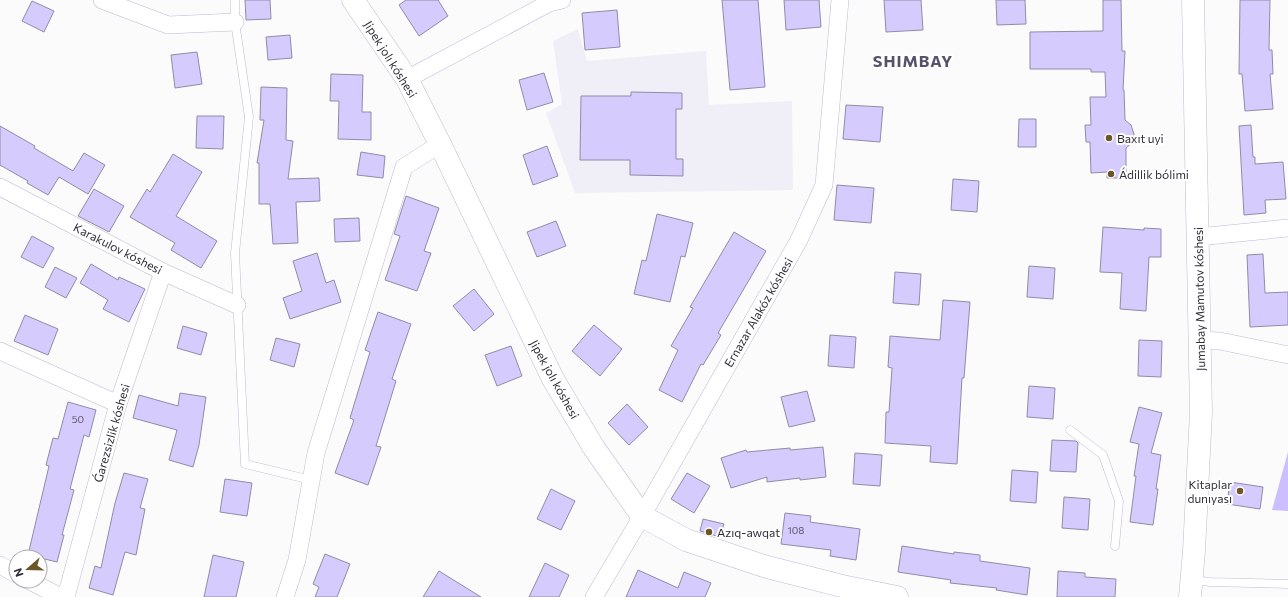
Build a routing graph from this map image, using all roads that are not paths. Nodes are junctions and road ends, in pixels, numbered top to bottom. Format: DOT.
graph roads {
  1 [pos="102,0"];
  2 [pos="235,0"];
  3 [pos="353,0"];
  4 [pos="840,0"];
  5 [pos="1193,0"];
  6 [pos="554,1"];
  7 [pos="235,22"];
  8 [pos="406,79"];
  9 [pos="440,144"];
  10 [pos="0,187"];
  11 [pos="1288,228"];
  12 [pos="1198,237"];
  13 [pos="163,272"];
  14 [pos="237,305"];
  15 [pos="1199,340"];
  16 [pos="0,351"];
  17 [pos="1288,355"];
  18 [pos="118,404"];
  19 [pos="1070,430"];
  20 [pos="311,480"];
  21 [pos="642,516"];
  22 [pos="1115,546"];
  23 [pos="1288,584"];
  24 [pos="46,589"];
  25 [pos="1190,589"];
  26 [pos="842,592"];
  27 [pos="61,597"];
  28 [pos="66,597"];
  29 [pos="285,597"];
  30 [pos="594,597"];
  31 [pos="897,597"];
  1 -- 7 [label="street"];
  2 -- 7 [label="lane"];
  3 -- 8 [label="street, Jipek jolı kóshesi"];
  4 -- 21 [label="street, Ernazar Alakóz kóshesi"];
  5 -- 12 [label="street, Jumabay Mamutov kóshesi"];
  6 -- 8 [label="street"];
  7 -- 14 [label="lane"];
  8 -- 9 [label="street, Jipek jolı kóshesi"];
  9 -- 20 [label="street"];
  9 -- 21 [label="street, Jipek jolı kóshesi"];
  10 -- 13 [label="street, Karakulov kóshesi"];
  11 -- 12 [label="street"];
  12 -- 15 [label="street, Jumabay Mamutov kóshesi"];
  13 -- 14 [label="street, Karakulov kóshesi"];
  13 -- 18 [label="street, Ǵarezsizlik kóshesi"];
  14 -- 20 [label="lane"];
  15 -- 17 [label="street"];
  15 -- 25 [label="street, Jumabay Mamutov kóshesi"];
  16 -- 18 [label="street"];
  18 -- 28 [label="street, Ǵarezsizlik kóshesi"];
  19 -- 22 [label="lane"];
  20 -- 29 [label="street"];
  21 -- 26 [label="street, Jipek jolı kóshesi"];
  21 -- 30 [label="street, Ernazar Alakóz kóshesi"];
  23 -- 25 [label="lane"];
  24 -- 27 [label="street"];
  26 -- 31 [label="street, Jipek jolı kóshesi"];
}
